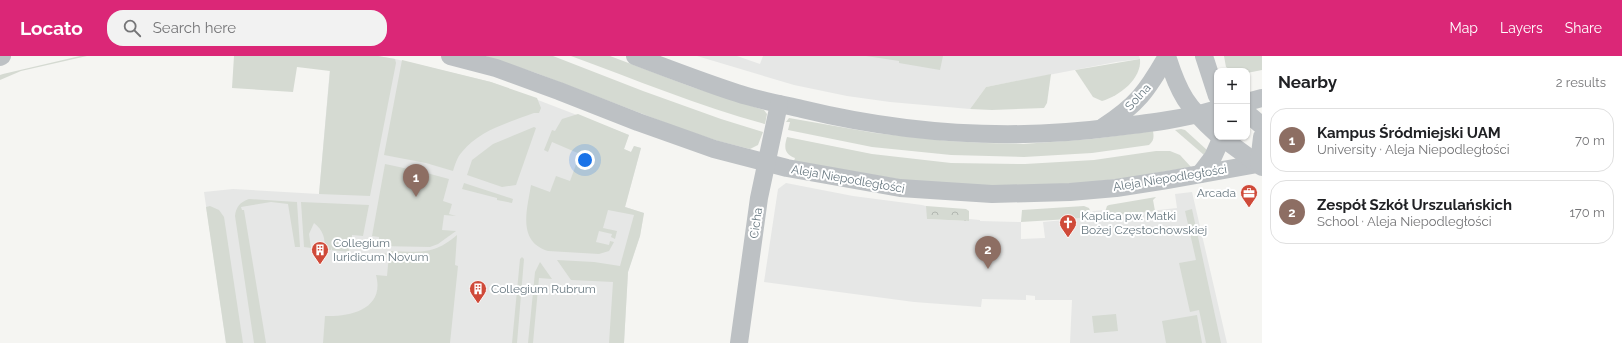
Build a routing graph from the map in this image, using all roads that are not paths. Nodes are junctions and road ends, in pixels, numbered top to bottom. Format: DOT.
graph roads {
  1 [pos="450,56"];
  2 [pos="635,56"];
  3 [pos="1167,56"];
  4 [pos="1204,56"];
  5 [pos="1214,86"];
  6 [pos="1262,98"];
  7 [pos="1250,101"];
  8 [pos="779,104"];
  9 [pos="1214,110"];
  10 [pos="1197,115"];
  11 [pos="1250,116"];
  12 [pos="1262,126"];
  13 [pos="1100,129"];
  14 [pos="1214,131"];
  15 [pos="1262,138"];
  16 [pos="1219,140"];
  17 [pos="1226,140"];
  18 [pos="766,163"];
  19 [pos="1261,164"];
  20 [pos="1200,174"];
  21 [pos="739,343"];
  1 -- 18 [label="street, Aleja Niepodległości"];
  2 -- 8 [label="street"];
  3 -- 10 [label="street, Solna"];
  3 -- 13 [label="street, Solna"];
  4 -- 5 [label="street"];
  6 -- 7 [label="street"];
  8 -- 13 [label="street"];
  8 -- 18 [label="street, Cicha"];
  9 -- 10 [label="street"];
  10 -- 13 [label="street"];
  10 -- 14 [label="street, Solna"];
  11 -- 12 [label="street"];
  15 -- 19 [label="street"];
  16 -- 20 [label="street"];
  17 -- 19 [label="street, Solna"];
  18 -- 20 [label="street, Aleja Niepodległości"];
  18 -- 21 [label="street, Cicha"];
  19 -- 20 [label="street, Aleja Niepodległości"];
}
